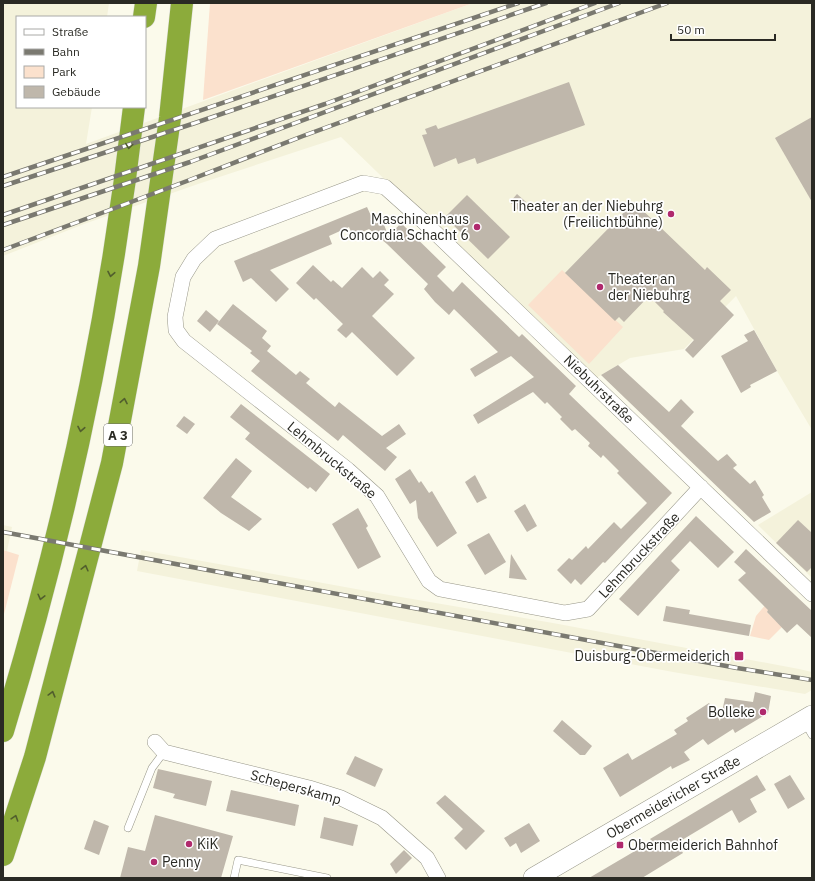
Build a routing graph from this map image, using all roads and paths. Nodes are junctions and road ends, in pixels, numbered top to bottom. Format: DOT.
graph roads {
  1 [pos="146,3"];
  2 [pos="182,3"];
  3 [pos="144,16"];
  4 [pos="134,108"];
  5 [pos="385,187"];
  6 [pos="701,487"];
  7 [pos="812,594"];
  8 [pos="809,724"];
  9 [pos="3,731"];
  10 [pos="159,747"];
  11 [pos="128,828"];
  12 [pos="3,856"];
  13 [pos="234,878"];
  14 [pos="328,878"];
  15 [pos="438,878"];
  16 [pos="534,878"];
  1 -- 3 [label="highway"];
  12 -- 2 [label="highway, A 3, one-way"];
  4 -- 9 [label="highway, one-way"];
  5 -- 6 [label="street, Niebuhrstraße"];
  5 -- 6 [label="street, Lehmbruckstraße"];
  6 -- 7 [label="street, Niebuhrstraße"];
  8 -- 16 [label="main road, Obermeidericher Straße"];
  10 -- 11 [label="lane"];
  10 -- 15 [label="street, Scheperskamp"];
  13 -- 14 [label="lane"];
}
